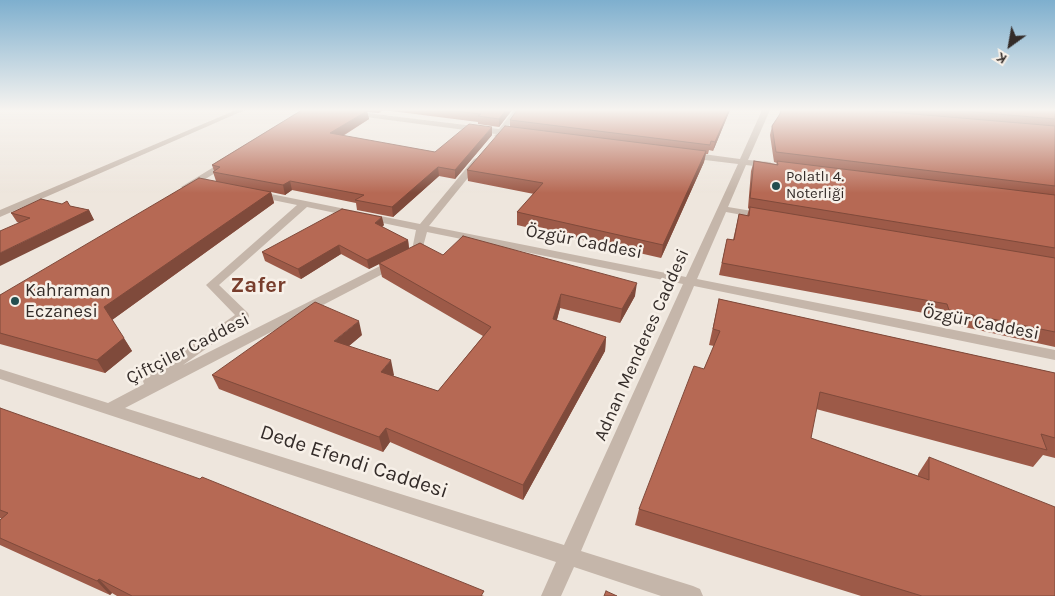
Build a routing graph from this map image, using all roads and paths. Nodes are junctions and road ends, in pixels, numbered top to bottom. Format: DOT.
graph roads {
  1 [pos="177,138"];
  2 [pos="497,138"];
  3 [pos="754,138"];
  4 [pos="676,154"];
  5 [pos="236,156"];
  6 [pos="744,162"];
  7 [pos="782,167"];
  8 [pos="195,182"];
  9 [pos="213,186"];
  10 [pos="240,191"];
  11 [pos="178,192"];
  12 [pos="304,204"];
  13 [pos="723,209"];
  14 [pos="0,214"];
  15 [pos="772,218"];
  16 [pos="422,228"];
  17 [pos="691,282"];
  18 [pos="1055,355"];
  19 [pos="0,374"];
  20 [pos="111,408"];
  21 [pos="570,555"];
  22 [pos="551,596"];
  23 [pos="693,596"];
  1 -- 14 [label="street"];
  2 -- 16 [label="street, Çiftçiler Caddesi"];
  3 -- 6 [label="street, Adnan Menderes Caddesi"];
  4 -- 6 [label="street"];
  5 -- 8 [label="street"];
  6 -- 7 [label="street"];
  6 -- 13 [label="street, Adnan Menderes Caddesi"];
  8 -- 9 [label="street"];
  8 -- 11 [label="street"];
  10 -- 12 [label="street, Özgür Caddesi"];
  12 -- 16 [label="street, Özgür Caddesi"];
  12 -- 20 [label="street"];
  13 -- 15 [label="street"];
  13 -- 17 [label="street, Adnan Menderes Caddesi"];
  16 -- 17 [label="street, Özgür Caddesi"];
  16 -- 20 [label="street, Çiftçiler Caddesi"];
  17 -- 18 [label="street, Özgür Caddesi"];
  17 -- 21 [label="street, Adnan Menderes Caddesi"];
  19 -- 20 [label="street, Dede Efendi Caddesi"];
  20 -- 21 [label="street, Dede Efendi Caddesi"];
  21 -- 22 [label="street, Adnan Menderes Caddesi"];
  21 -- 23 [label="street, Dede Efendi Caddesi"];
}
